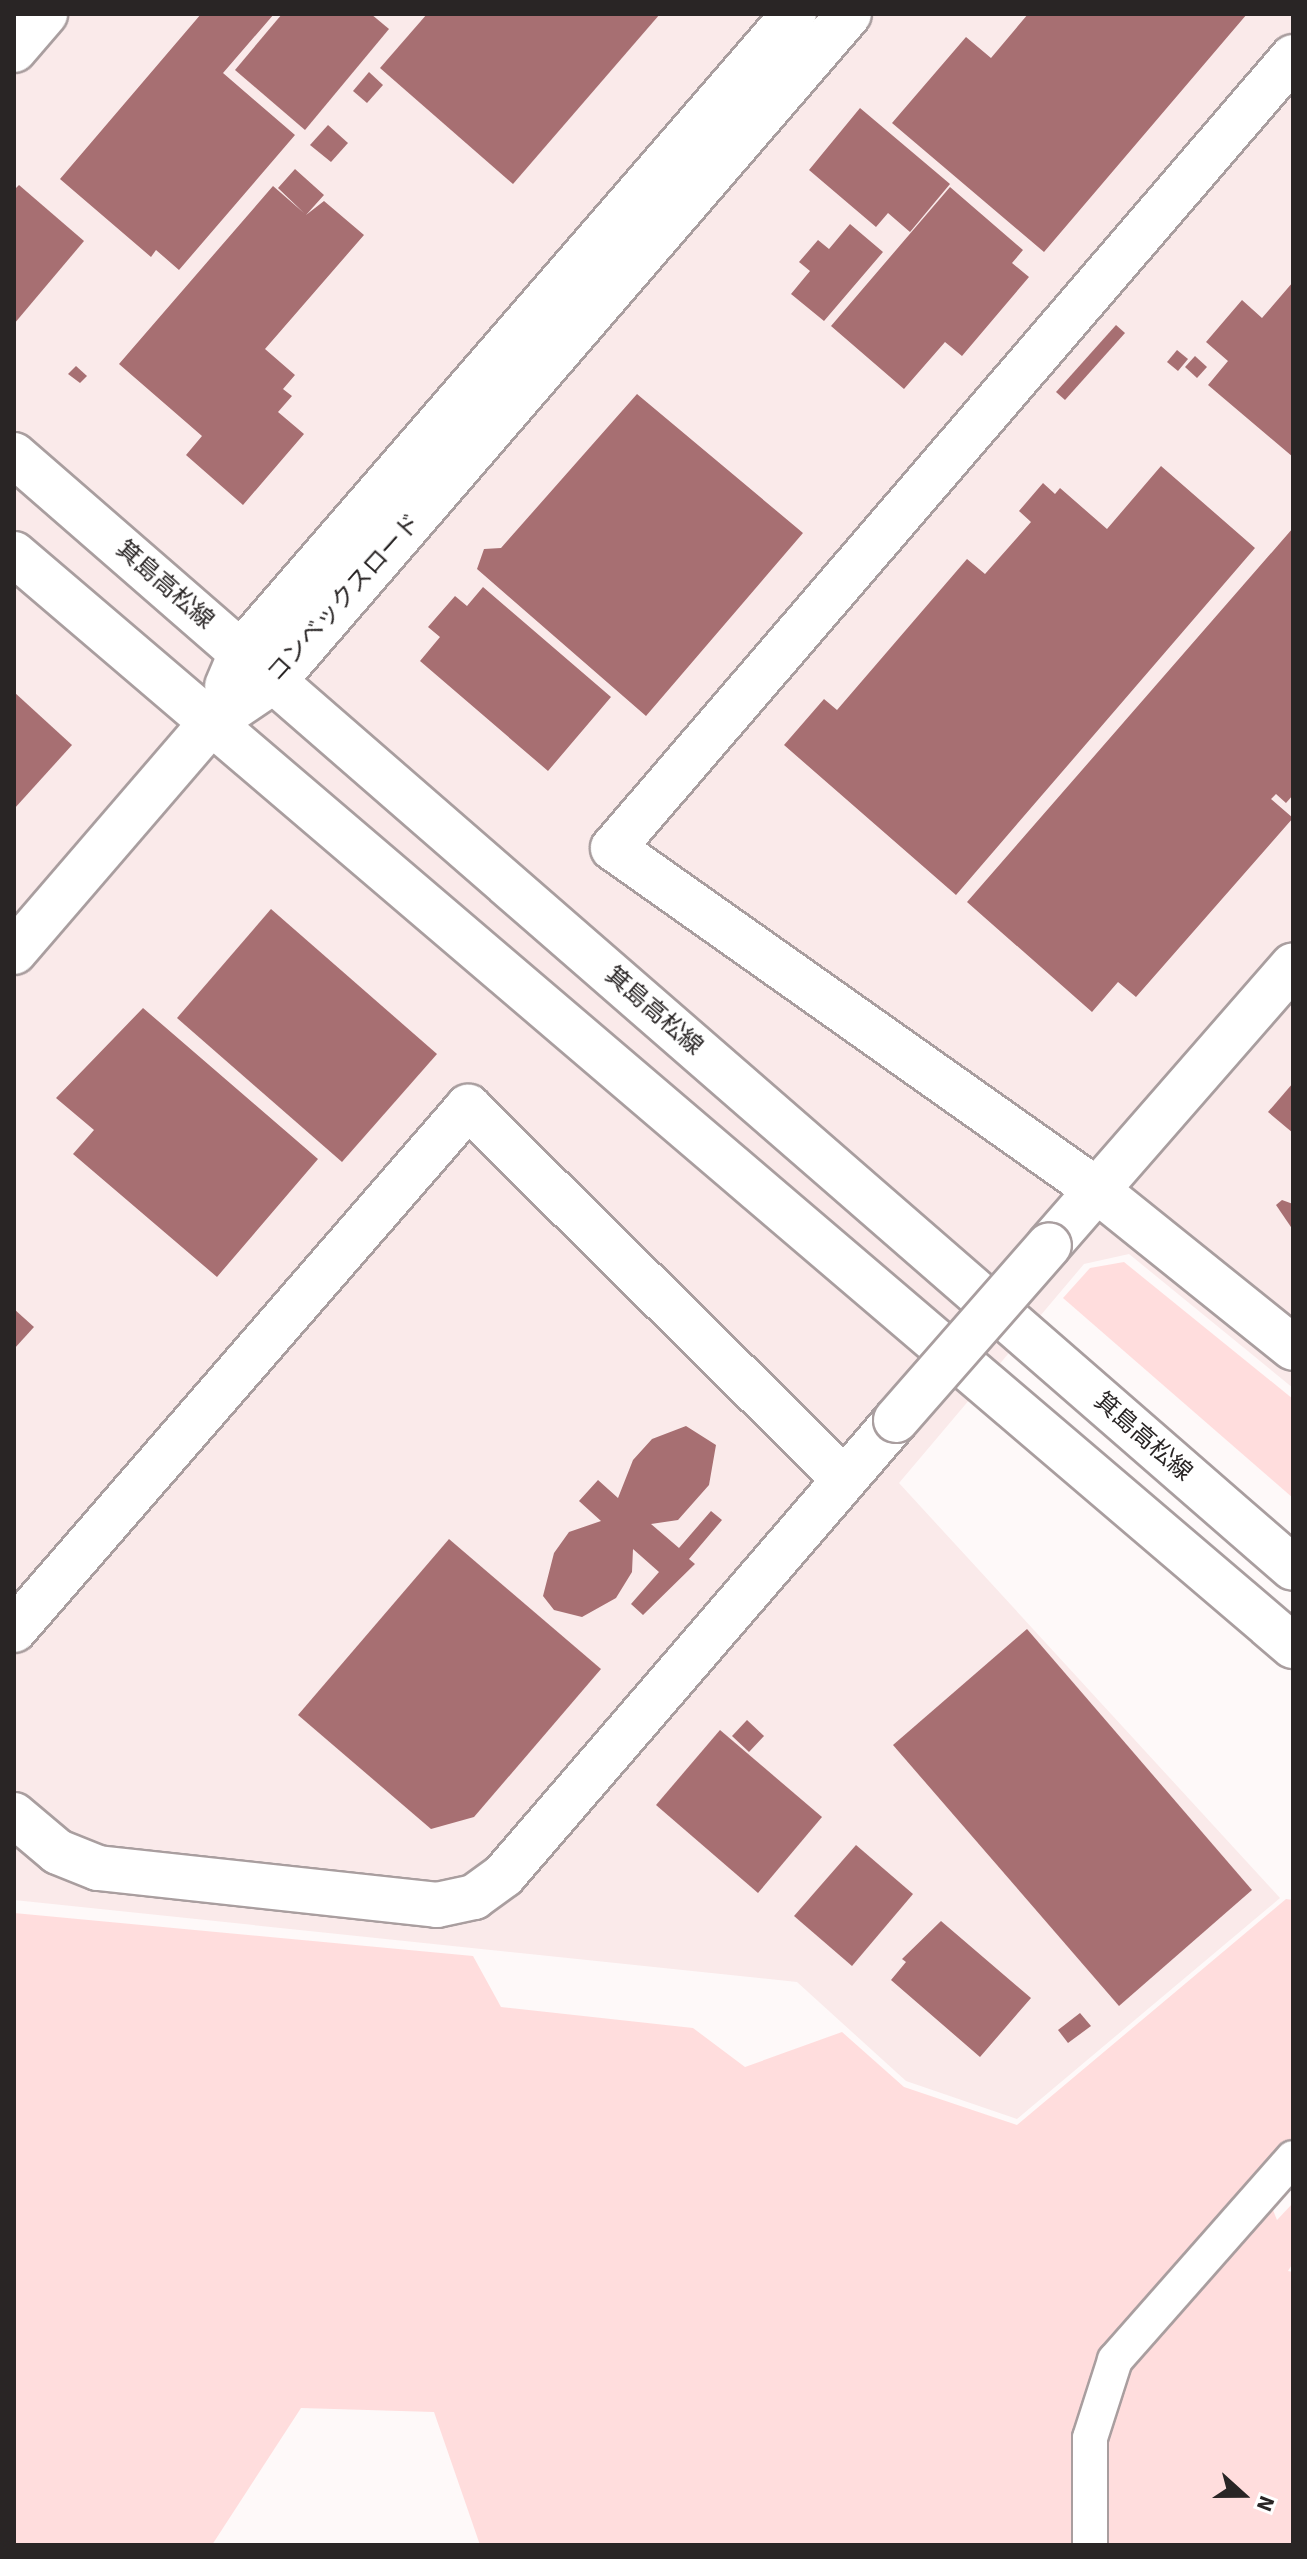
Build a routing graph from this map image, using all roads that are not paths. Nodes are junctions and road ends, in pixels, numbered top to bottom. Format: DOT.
graph roads {
  1 [pos="45,14"];
  2 [pos="794,14"];
  3 [pos="849,14"];
  4 [pos="14,50"];
  5 [pos="1293,57"];
  6 [pos="14,455"];
  7 [pos="14,554"];
  8 [pos="242,651"];
  9 [pos="275,680"];
  10 [pos="210,724"];
  11 [pos="14,952"];
  12 [pos="1293,965"];
  13 [pos="1098,1191"];
  14 [pos="1293,1348"];
  15 [pos="844,1479"];
  16 [pos="1293,1568"];
  17 [pos="14,1630"];
  18 [pos="1293,1646"];
  19 [pos="14,1815"];
  20 [pos="1293,2158"];
  21 [pos="1090,2545"];
  1 -- 4 [label="street"];
  2 -- 8 [label="street, コンベックスロード"];
  3 -- 9 [label="street, コンベックスロード"];
  5 -- 13 [label="street"];
  6 -- 8 [label="street, 箕島高松線"];
  7 -- 10 [label="street"];
  8 -- 9 [label="street, 箕島高松線"];
  8 -- 10 [label="street, コンベックスロード"];
  9 -- 10 [label="street, コンベックスロード"];
  9 -- 16 [label="street, 箕島高松線"];
  10 -- 11 [label="street"];
  10 -- 18 [label="street"];
  12 -- 13 [label="street"];
  13 -- 14 [label="street"];
  13 -- 15 [label="street, bridge"];
  15 -- 17 [label="street"];
  15 -- 19 [label="street"];
  20 -- 21 [label="street"];
}
